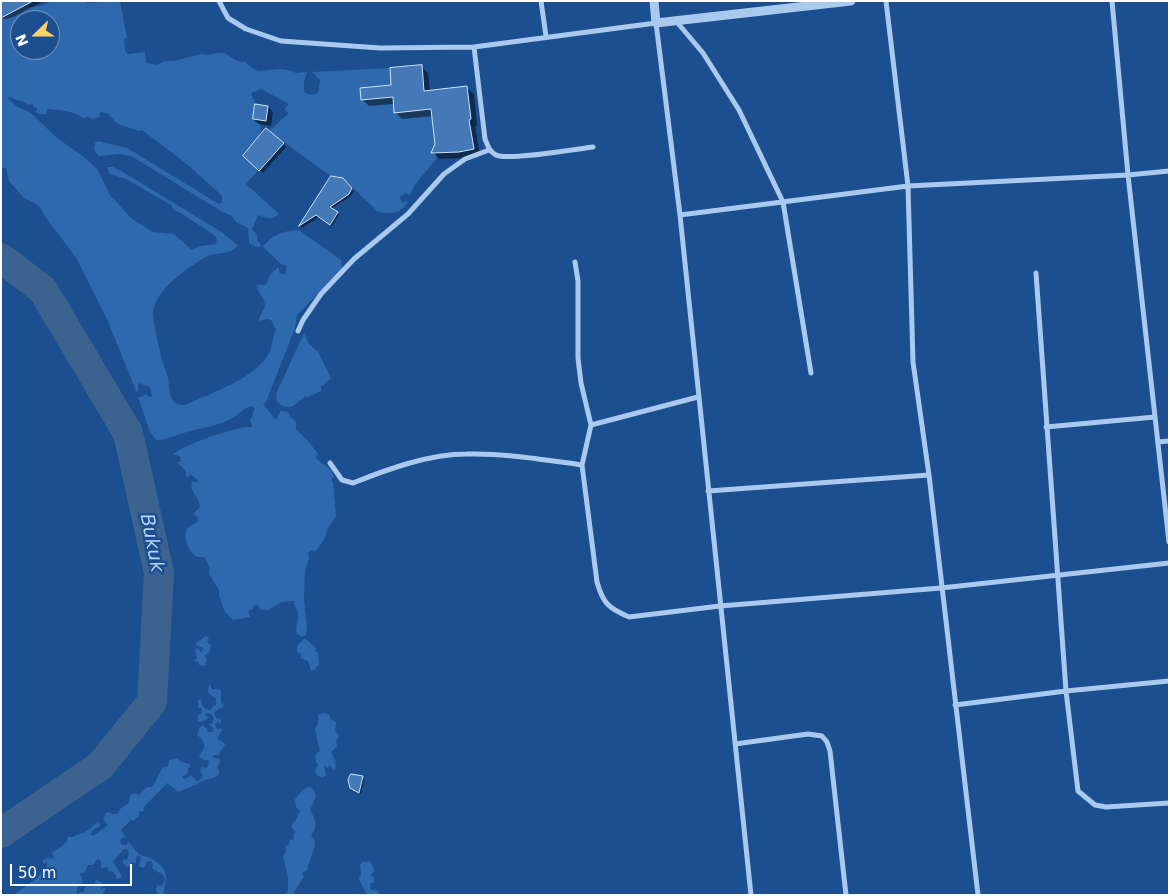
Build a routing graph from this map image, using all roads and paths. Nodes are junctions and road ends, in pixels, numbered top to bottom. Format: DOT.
graph roads {
  1 [pos="219,1"];
  2 [pos="542,1"];
  3 [pos="654,1"];
  4 [pos="849,1"];
  5 [pos="886,1"];
  6 [pos="1112,1"];
  7 [pos="676,20"];
  8 [pos="656,23"];
  9 [pos="546,36"];
  10 [pos="474,47"];
  11 [pos="593,147"];
  12 [pos="489,150"];
  13 [pos="1169,171"];
  14 [pos="1128,175"];
  15 [pos="908,186"];
  16 [pos="783,202"];
  17 [pos="680,215"];
  18 [pos="575,262"];
  19 [pos="1036,273"];
  20 [pos="298,331"];
  21 [pos="811,372"];
  22 [pos="698,397"];
  23 [pos="1155,418"];
  24 [pos="592,425"];
  25 [pos="1046,427"];
  26 [pos="1169,441"];
  27 [pos="1158,442"];
  28 [pos="330,463"];
  29 [pos="582,465"];
  30 [pos="929,475"];
  31 [pos="708,491"];
  32 [pos="1169,542"];
  33 [pos="1169,563"];
  34 [pos="1057,575"];
  35 [pos="941,588"];
  36 [pos="720,606"];
  37 [pos="1169,681"];
  38 [pos="1066,691"];
  39 [pos="955,705"];
  40 [pos="735,744"];
  41 [pos="1169,804"];
  42 [pos="751,895"];
  43 [pos="846,895"];
  44 [pos="978,895"];
  1 -- 10 [label="street"];
  2 -- 9 [label="street"];
  3 -- 8 [label="street"];
  4 -- 7 [label="street"];
  5 -- 15 [label="street"];
  6 -- 14 [label="street"];
  7 -- 8 [label="street"];
  7 -- 16 [label="street"];
  8 -- 9 [label="street"];
  8 -- 17 [label="street"];
  9 -- 10 [label="street"];
  10 -- 12 [label="street"];
  11 -- 12 [label="street"];
  12 -- 20 [label="street"];
  13 -- 14 [label="street"];
  14 -- 15 [label="street"];
  14 -- 23 [label="street"];
  15 -- 16 [label="street"];
  15 -- 30 [label="street"];
  16 -- 17 [label="street"];
  16 -- 21 [label="street"];
  17 -- 22 [label="street"];
  18 -- 24 [label="street"];
  19 -- 25 [label="street"];
  22 -- 24 [label="street"];
  22 -- 31 [label="street"];
  23 -- 25 [label="street"];
  23 -- 27 [label="street"];
  24 -- 29 [label="street"];
  25 -- 34 [label="street"];
  26 -- 27 [label="street"];
  27 -- 32 [label="street"];
  28 -- 29 [label="street"];
  29 -- 36 [label="street"];
  30 -- 31 [label="street"];
  30 -- 35 [label="street"];
  31 -- 36 [label="street"];
  33 -- 34 [label="street"];
  34 -- 35 [label="street"];
  34 -- 38 [label="street"];
  35 -- 36 [label="street"];
  35 -- 39 [label="street"];
  36 -- 40 [label="street"];
  37 -- 38 [label="street"];
  38 -- 39 [label="street"];
  38 -- 41 [label="street"];
  39 -- 44 [label="street"];
  40 -- 42 [label="street"];
  40 -- 43 [label="street"];
}
